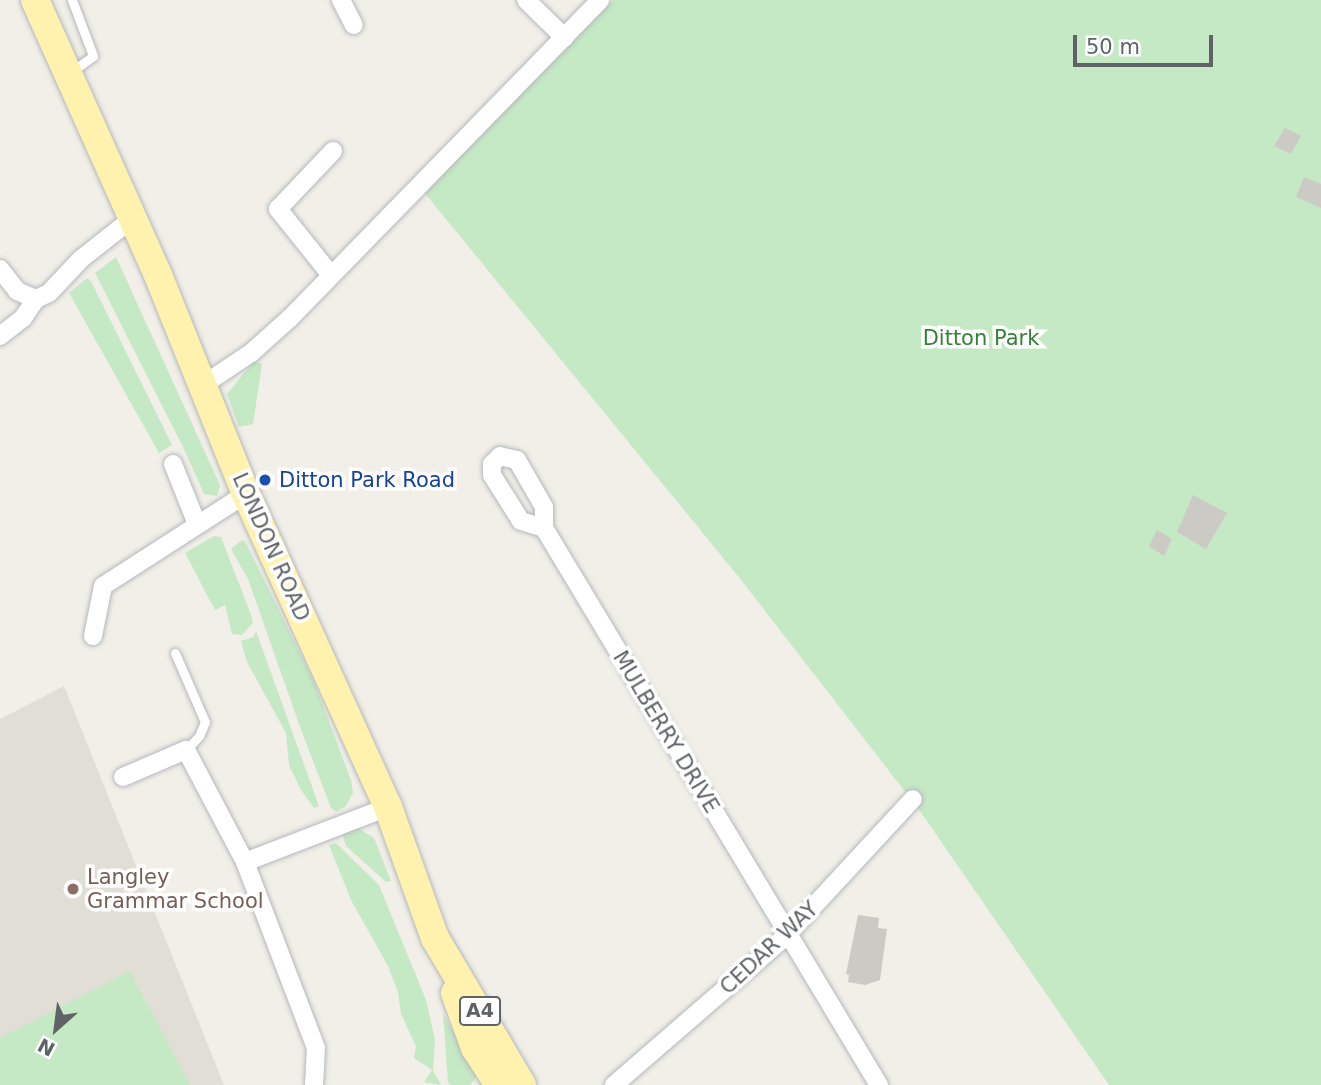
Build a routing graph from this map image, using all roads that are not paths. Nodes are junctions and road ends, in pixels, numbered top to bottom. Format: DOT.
graph roads {
  1 [pos="35,0"];
  2 [pos="72,0"];
  3 [pos="341,0"];
  4 [pos="526,0"];
  5 [pos="600,0"];
  6 [pos="354,25"];
  7 [pos="565,38"];
  8 [pos="68,74"];
  9 [pos="333,150"];
  10 [pos="133,218"];
  11 [pos="0,269"];
  12 [pos="331,275"];
  13 [pos="36,299"];
  14 [pos="0,335"];
  15 [pos="203,385"];
  16 [pos="173,464"];
  17 [pos="246,494"];
  18 [pos="197,524"];
  19 [pos="544,528"];
  20 [pos="93,636"];
  21 [pos="175,653"];
  22 [pos="186,750"];
  23 [pos="123,777"];
  24 [pos="913,799"];
  25 [pos="388,807"];
  26 [pos="245,862"];
  27 [pos="787,935"];
  28 [pos="435,938"];
  29 [pos="314,1085"];
  30 [pos="499,1085"];
  31 [pos="522,1085"];
  32 [pos="614,1085"];
  33 [pos="879,1085"];
  1 -- 8 [label="main road, LONDON ROAD / A4"];
  2 -- 8 [label="lane"];
  3 -- 6 [label="street"];
  4 -- 7 [label="street"];
  5 -- 7 [label="street"];
  7 -- 12 [label="street"];
  8 -- 10 [label="main road, LONDON ROAD / A4"];
  9 -- 12 [label="street"];
  10 -- 13 [label="street"];
  10 -- 15 [label="main road, LONDON ROAD / A4"];
  11 -- 13 [label="street"];
  12 -- 15 [label="street"];
  13 -- 14 [label="street"];
  15 -- 17 [label="main road, LONDON ROAD / A4"];
  16 -- 18 [label="street"];
  17 -- 18 [label="street"];
  17 -- 25 [label="main road, LONDON ROAD / A4"];
  18 -- 20 [label="street"];
  19 -- 27 [label="street, MULBERRY DRIVE"];
  21 -- 22 [label="lane"];
  22 -- 23 [label="street"];
  22 -- 26 [label="street"];
  24 -- 27 [label="street, CEDAR WAY"];
  25 -- 26 [label="street"];
  25 -- 28 [label="main road, LONDON ROAD / A4"];
  26 -- 29 [label="street"];
  27 -- 32 [label="street, CEDAR WAY"];
  27 -- 33 [label="street, MULBERRY DRIVE"];
  28 -- 30 [label="main road"];
  28 -- 31 [label="main road, LONDON ROAD / A4"];
}
